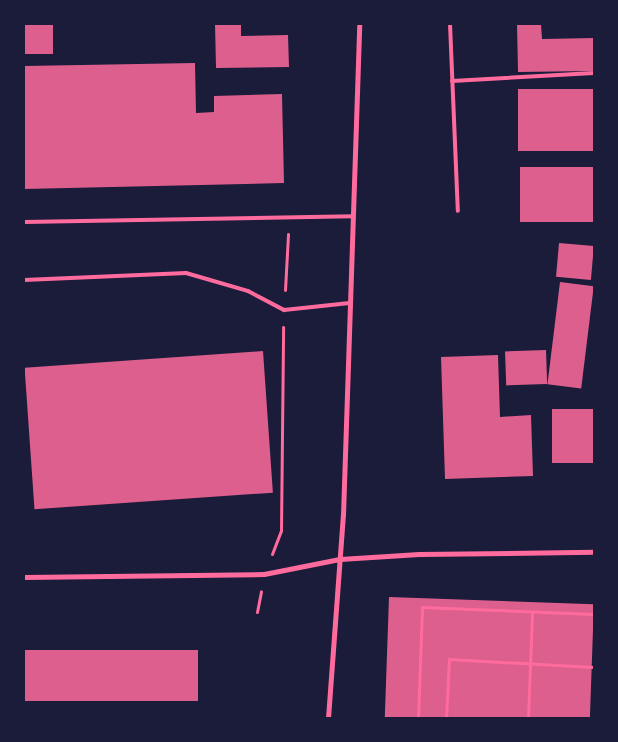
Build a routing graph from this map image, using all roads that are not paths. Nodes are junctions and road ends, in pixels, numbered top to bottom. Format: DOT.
graph roads {
  1 [pos="359,24"];
  2 [pos="450,24"];
  3 [pos="594,73"];
  4 [pos="452,81"];
  5 [pos="458,211"];
  6 [pos="353,216"];
  7 [pos="24,222"];
  8 [pos="24,280"];
  9 [pos="350,303"];
  10 [pos="594,552"];
  11 [pos="340,559"];
  12 [pos="24,577"];
  13 [pos="328,718"];
  1 -- 6 [label="street"];
  2 -- 4 [label="lane"];
  3 -- 4 [label="lane"];
  4 -- 5 [label="lane"];
  6 -- 7 [label="lane"];
  6 -- 9 [label="street"];
  8 -- 9 [label="lane"];
  9 -- 11 [label="street"];
  10 -- 11 [label="street"];
  11 -- 12 [label="street"];
  11 -- 13 [label="street"];
}
